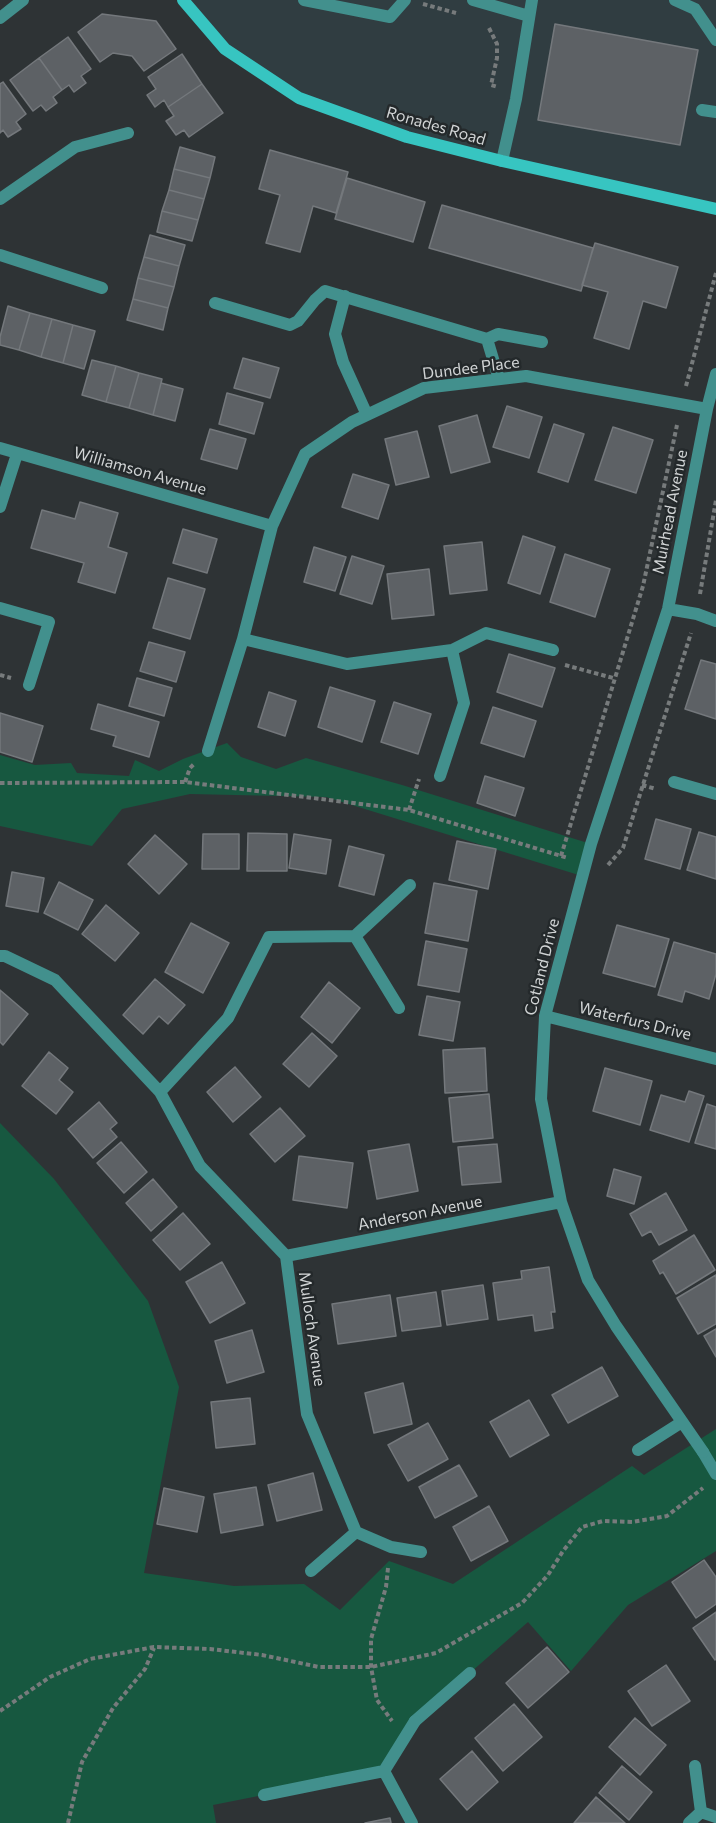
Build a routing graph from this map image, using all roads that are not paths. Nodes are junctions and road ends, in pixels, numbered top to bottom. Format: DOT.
graph roads {
  1 [pos="23,0"];
  2 [pos="183,0"];
  3 [pos="305,0"];
  4 [pos="472,0"];
  5 [pos="531,0"];
  6 [pos="675,0"];
  7 [pos="411,1"];
  8 [pos="529,16"];
  9 [pos="0,18"];
  10 [pos="716,40"];
  11 [pos="702,110"];
  12 [pos="716,112"];
  13 [pos="128,133"];
  14 [pos="502,161"];
  15 [pos="0,199"];
  16 [pos="716,209"];
  17 [pos="0,255"];
  18 [pos="102,288"];
  19 [pos="345,296"];
  20 [pos="215,303"];
  21 [pos="487,339"];
  22 [pos="542,342"];
  23 [pos="716,374"];
  24 [pos="499,380"];
  25 [pos="707,409"];
  26 [pos="367,415"];
  27 [pos="0,448"];
  28 [pos="17,454"];
  29 [pos="0,507"];
  30 [pos="272,526"];
  31 [pos="0,608"];
  32 [pos="668,609"];
  33 [pos="716,621"];
  34 [pos="243,639"];
  35 [pos="452,650"];
  36 [pos="553,650"];
  37 [pos="30,685"];
  38 [pos="208,751"];
  39 [pos="440,776"];
  40 [pos="674,782"];
  41 [pos="716,794"];
  42 [pos="410,885"];
  43 [pos="355,936"];
  44 [pos="0,956"];
  45 [pos="399,1008"];
  46 [pos="545,1016"];
  47 [pos="716,1059"];
  48 [pos="160,1092"];
  49 [pos="561,1202"];
  50 [pos="286,1256"];
  51 [pos="682,1422"];
  52 [pos="638,1450"];
  53 [pos="716,1474"];
  54 [pos="356,1532"];
  55 [pos="421,1552"];
  56 [pos="311,1571"];
  57 [pos="470,1673"];
  58 [pos="695,1766"];
  59 [pos="384,1771"];
  60 [pos="264,1795"];
  61 [pos="701,1812"];
  62 [pos="716,1817"];
  63 [pos="412,1823"];
  64 [pos="689,1823"];
  1 -- 9 [label="street"];
  2 -- 14 [label="main road, Ronades Road"];
  3 -- 7 [label="street"];
  4 -- 8 [label="street"];
  5 -- 8 [label="street"];
  6 -- 10 [label="street"];
  8 -- 14 [label="street"];
  11 -- 12 [label="street"];
  13 -- 15 [label="street"];
  14 -- 16 [label="main road, Ronades Road"];
  17 -- 18 [label="street"];
  19 -- 20 [label="street"];
  19 -- 21 [label="street"];
  19 -- 26 [label="street"];
  21 -- 22 [label="street"];
  21 -- 24 [label="street"];
  23 -- 25 [label="street, Muirhead Avenue"];
  24 -- 25 [label="street, Dundee Place"];
  24 -- 26 [label="street, Dundee Place"];
  25 -- 32 [label="street, Muirhead Avenue"];
  26 -- 30 [label="street, Dundee Place"];
  27 -- 28 [label="street, Williamson Avenue"];
  28 -- 29 [label="street"];
  28 -- 30 [label="street, Williamson Avenue"];
  30 -- 34 [label="street, Dundee Place"];
  31 -- 37 [label="street"];
  32 -- 33 [label="street"];
  32 -- 46 [label="street, Cotland Drive"];
  34 -- 35 [label="street"];
  34 -- 38 [label="street, Dundee Place"];
  35 -- 36 [label="street"];
  35 -- 39 [label="street"];
  40 -- 41 [label="street"];
  42 -- 43 [label="street"];
  43 -- 45 [label="street"];
  43 -- 48 [label="street"];
  44 -- 48 [label="street, Mulloch Avenue"];
  46 -- 47 [label="street, Waterfurs Drive"];
  46 -- 49 [label="street, Cotland Drive"];
  48 -- 50 [label="street, Mulloch Avenue"];
  49 -- 50 [label="street, Anderson Avenue"];
  49 -- 51 [label="street, Cotland Drive"];
  50 -- 54 [label="street, Mulloch Avenue"];
  51 -- 52 [label="street"];
  51 -- 53 [label="street, Cotland Drive"];
  54 -- 55 [label="street"];
  54 -- 56 [label="street"];
  57 -- 59 [label="street"];
  58 -- 61 [label="street"];
  59 -- 60 [label="street"];
  59 -- 63 [label="street"];
  61 -- 62 [label="street"];
  61 -- 64 [label="street"];
}
